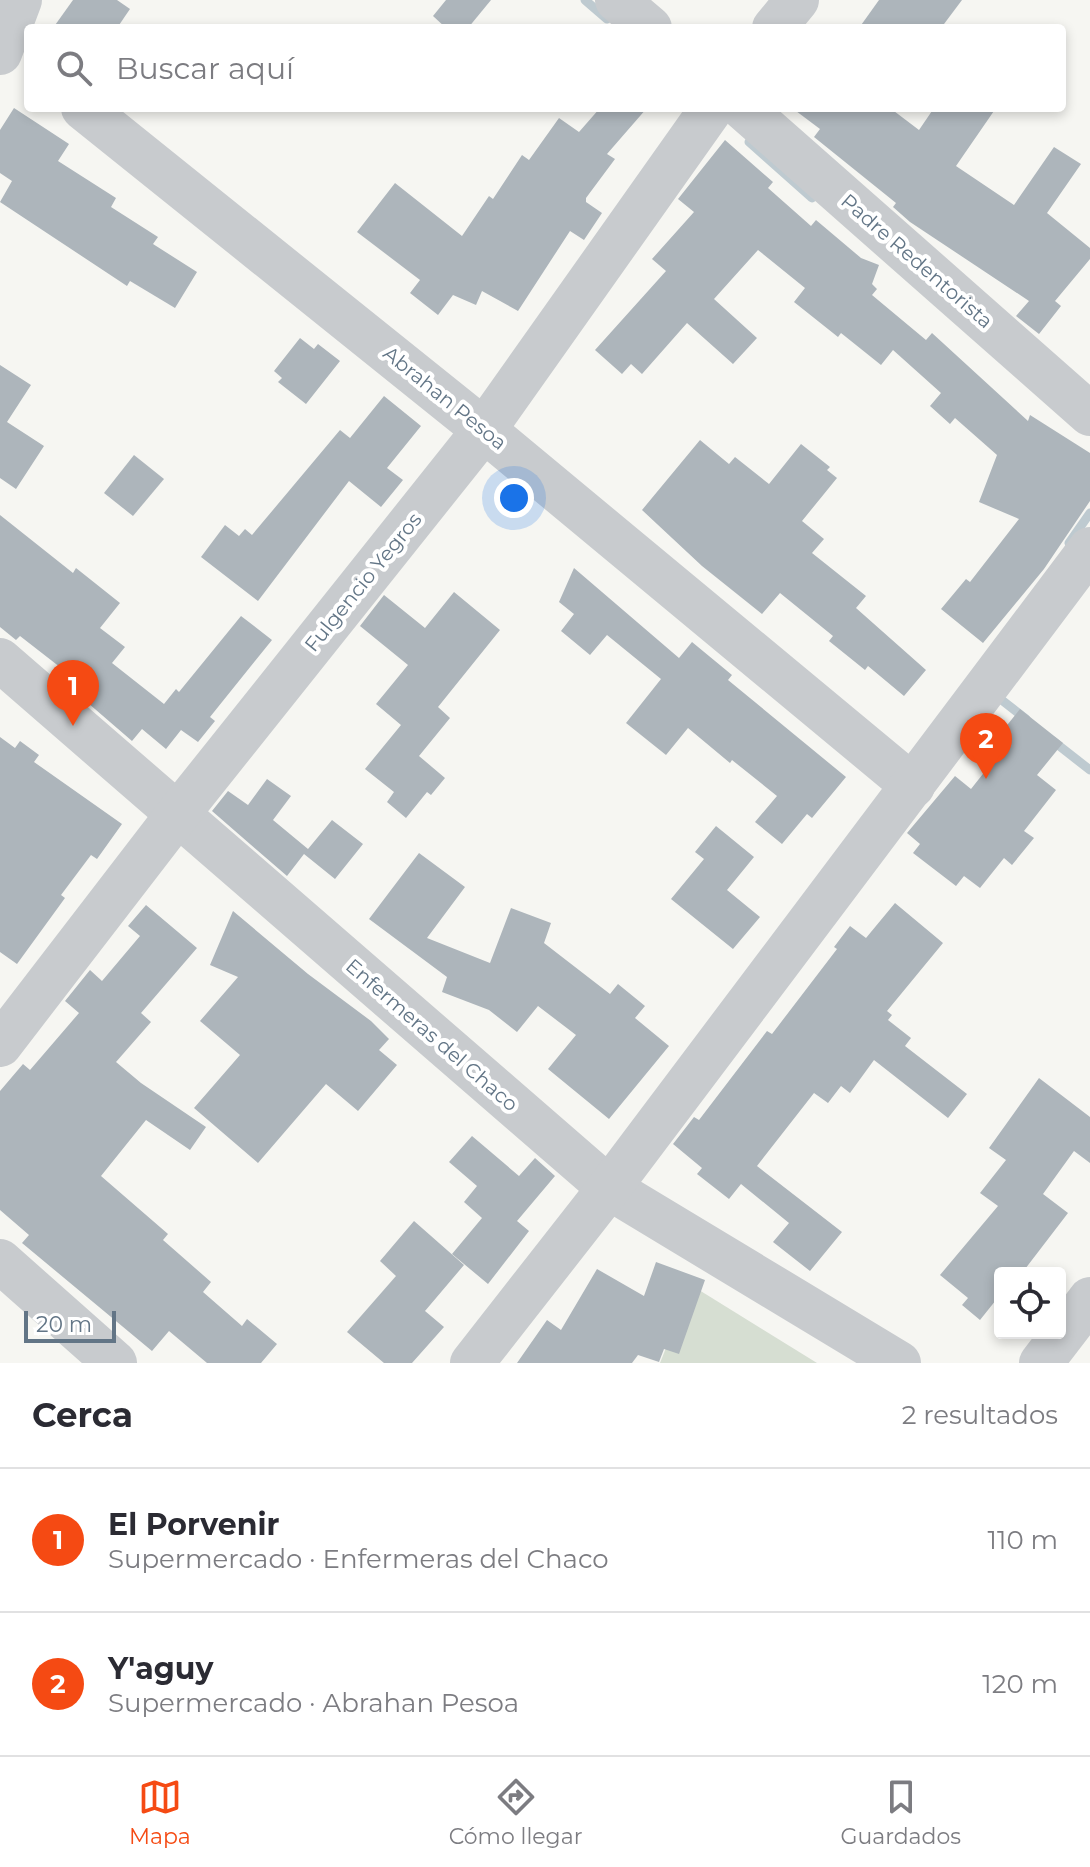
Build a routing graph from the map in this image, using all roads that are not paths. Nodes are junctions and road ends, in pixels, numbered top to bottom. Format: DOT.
graph roads {
  1 [pos="20,0"];
  2 [pos="617,0"];
  3 [pos="797,0"];
  4 [pos="645,24"];
  5 [pos="777,24"];
  6 [pos="10,54"];
  7 [pos="88,112"];
  8 [pos="709,112"];
  9 [pos="748,112"];
  10 [pos="1090,414"];
  11 [pos="484,430"];
  12 [pos="1090,549"];
  13 [pos="0,660"];
  14 [pos="913,786"];
  15 [pos="177,815"];
  16 [pos="0,1045"];
  17 [pos="609,1188"];
  18 [pos="0,1261"];
  19 [pos="1090,1299"];
  20 [pos="115,1363"];
  21 [pos="472,1363"];
  22 [pos="899,1363"];
  23 [pos="1041,1363"];
  1 -- 6 [label="street"];
  2 -- 4 [label="street"];
  3 -- 5 [label="street"];
  7 -- 11 [label="street, Abrahan Pesoa"];
  8 -- 11 [label="street, Fulgencio Yegros"];
  9 -- 10 [label="street, Padre Redentorista"];
  11 -- 14 [label="street, Abrahan Pesoa"];
  11 -- 15 [label="street, Fulgencio Yegros"];
  12 -- 14 [label="street"];
  13 -- 15 [label="street, Enfermeras del Chaco"];
  14 -- 17 [label="street"];
  15 -- 16 [label="street, Fulgencio Yegros"];
  15 -- 17 [label="street, Enfermeras del Chaco"];
  17 -- 21 [label="street"];
  17 -- 22 [label="street, Enfermeras del Chaco"];
  18 -- 20 [label="street"];
  19 -- 23 [label="street"];
}
